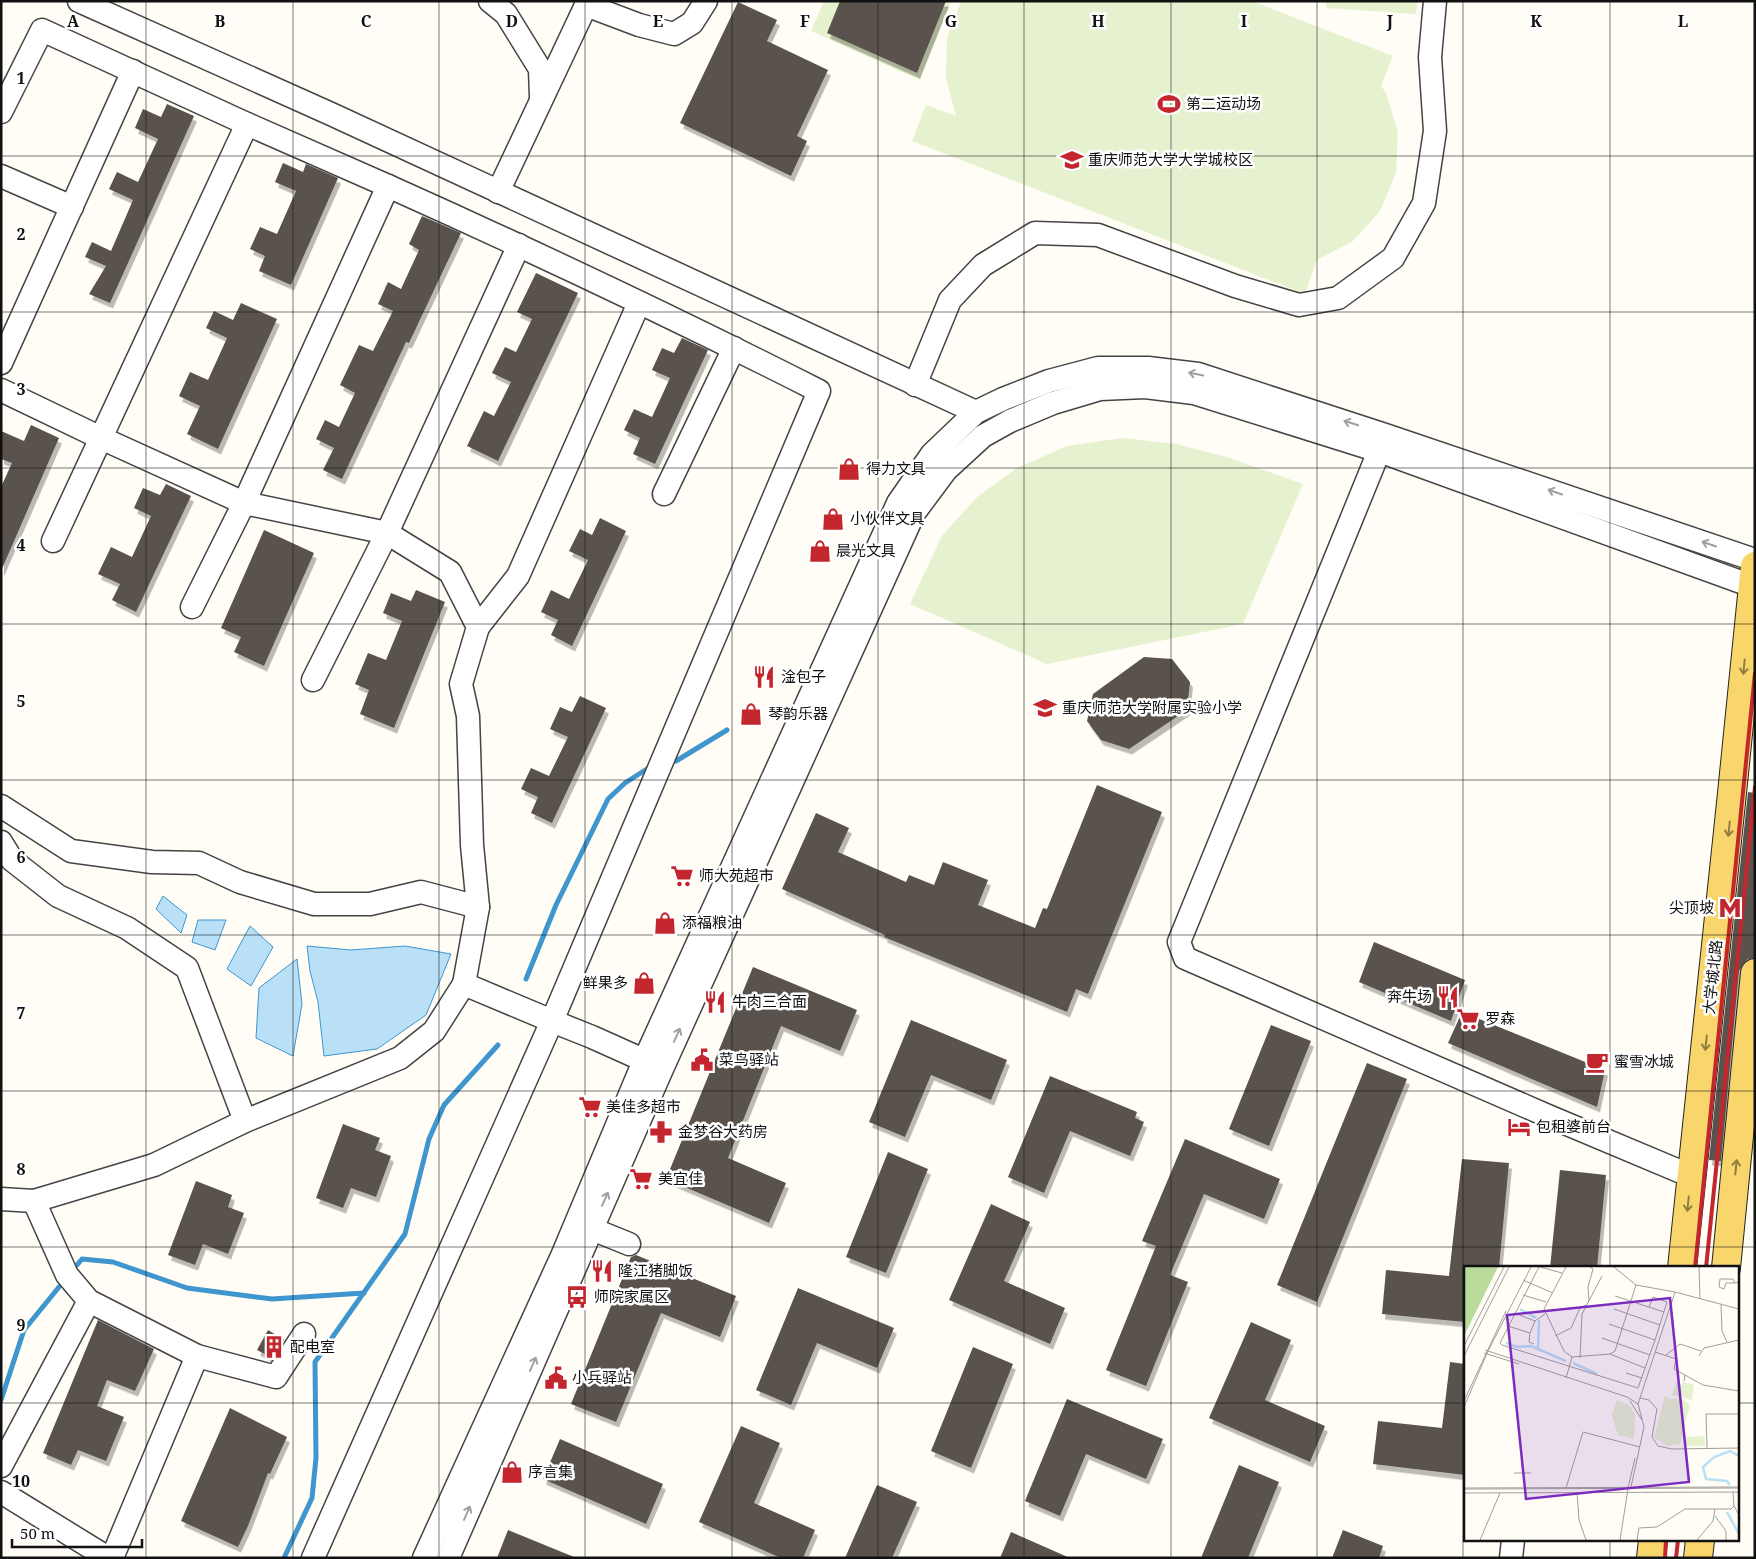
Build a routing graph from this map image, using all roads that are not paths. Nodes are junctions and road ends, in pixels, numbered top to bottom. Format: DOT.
graph roads {
  1 [pos="79,1"];
  2 [pos="490,1"];
  3 [pos="706,1"];
  4 [pos="1435,1"];
  5 [pos="587,3"];
  6 [pos="133,71"];
  7 [pos="541,98"];
  8 [pos="1,112"];
  9 [pos="247,124"];
  10 [pos="1,176"];
  11 [pos="388,186"];
  12 [pos="498,192"];
  13 [pos="72,207"];
  14 [pos="519,245"];
  15 [pos="639,303"];
  16 [pos="734,348"];
  17 [pos="1,363"];
  18 [pos="915,385"];
  19 [pos="1,390"];
  20 [pos="976,412"];
  21 [pos="101,438"];
  22 [pos="1382,443"];
  23 [pos="664,494"];
  24 [pos="244,503"];
  25 [pos="387,534"];
  26 [pos="53,541"];
  27 [pos="1755,560"];
  28 [pos="1754,580"];
  29 [pos="192,607"];
  30 [pos="478,627"];
  31 [pos="313,680"];
  32 [pos="1,806"];
  33 [pos="1,842"];
  34 [pos="478,907"];
  35 [pos="1755,973"];
  36 [pos="464,984"];
  37 [pos="552,1022"];
  38 [pos="653,1065"];
  39 [pos="1750,1077"];
  40 [pos="245,1121"];
  41 [pos="1691,1176"];
  42 [pos="1,1200"];
  43 [pos="34,1201"];
  44 [pos="592,1229"];
  45 [pos="629,1244"];
  46 [pos="1682,1266"];
  47 [pos="1726,1266"];
  48 [pos="89,1301"];
  49 [pos="304,1334"];
  50 [pos="197,1356"];
  51 [pos="1,1466"];
  52 [pos="1,1492"];
  53 [pos="1513,1542"];
  54 [pos="1652,1542"];
  55 [pos="1700,1542"];
  56 [pos="108,1558"];
  57 [pos="112,1558"];
  58 [pos="313,1558"];
  59 [pos="424,1558"];
  60 [pos="448,1558"];
  61 [pos="1511,1558"];
  62 [pos="1651,1558"];
  63 [pos="1698,1558"];
  1 -- 12 [label="street"];
  2 -- 7 [label="street"];
  3 -- 5 [label="street"];
  4 -- 18 [label="street"];
  5 -- 7 [label="street"];
  6 -- 8 [label="street"];
  6 -- 9 [label="street"];
  6 -- 13 [label="street"];
  7 -- 12 [label="street"];
  9 -- 11 [label="street"];
  9 -- 21 [label="street"];
  10 -- 13 [label="street"];
  11 -- 14 [label="street"];
  11 -- 24 [label="street"];
  12 -- 18 [label="street"];
  13 -- 17 [label="street"];
  14 -- 15 [label="street"];
  14 -- 25 [label="street"];
  15 -- 16 [label="street"];
  15 -- 30 [label="street"];
  16 -- 23 [label="street"];
  16 -- 37 [label="street"];
  18 -- 20 [label="street"];
  19 -- 21 [label="street"];
  22 -- 20 [label="street, one-way"];
  20 -- 38 [label="street"];
  21 -- 24 [label="street"];
  21 -- 26 [label="street"];
  27 -- 22 [label="street, one-way"];
  22 -- 28 [label="street"];
  38 -- 22 [label="street, one-way"];
  22 -- 41 [label="street"];
  24 -- 25 [label="street"];
  24 -- 29 [label="street"];
  25 -- 30 [label="street"];
  25 -- 31 [label="street"];
  28 -- 41 [label="main road, 大学城北路, one-way"];
  30 -- 34 [label="street"];
  32 -- 34 [label="street"];
  33 -- 40 [label="street"];
  34 -- 36 [label="street"];
  35 -- 39 [label="main road"];
  36 -- 37 [label="street"];
  36 -- 40 [label="street"];
  37 -- 38 [label="street"];
  37 -- 58 [label="street"];
  44 -- 38 [label="street, one-way"];
  38 -- 59 [label="street"];
  47 -- 39 [label="main road, one-way"];
  40 -- 43 [label="street"];
  41 -- 46 [label="main road, 大学城北路, one-way"];
  42 -- 43 [label="street"];
  43 -- 48 [label="street"];
  44 -- 45 [label="street"];
  60 -- 44 [label="street, one-way"];
  48 -- 50 [label="street"];
  48 -- 51 [label="street"];
  49 -- 50 [label="street"];
  50 -- 57 [label="street"];
  52 -- 56 [label="street"];
  53 -- 61 [label="street"];
  54 -- 62 [label="main road"];
  55 -- 63 [label="main road"];
}
